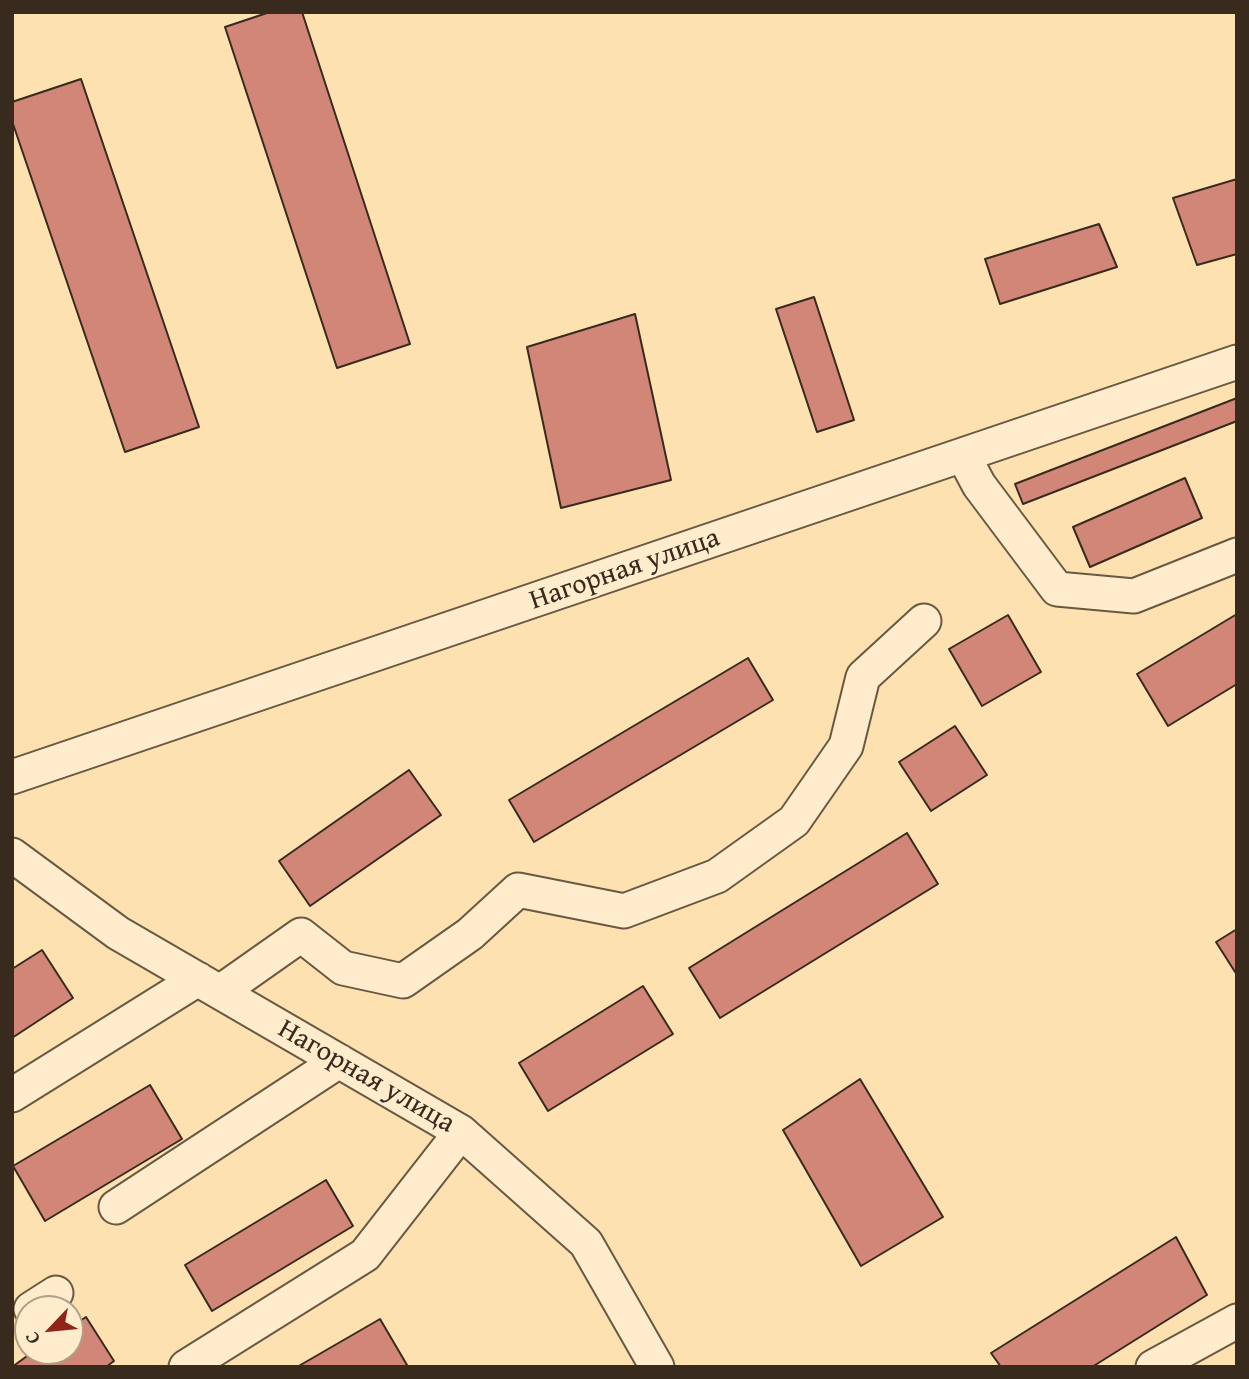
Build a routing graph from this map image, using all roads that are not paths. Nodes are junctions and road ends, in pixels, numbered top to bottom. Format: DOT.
graph roads {
  1 [pos="1237,362"];
  2 [pos="963,455"];
  3 [pos="1237,555"];
  4 [pos="924,621"];
  5 [pos="12,777"];
  6 [pos="12,855"];
  7 [pos="209,985"];
  8 [pos="339,1061"];
  9 [pos="12,1095"];
  10 [pos="461,1132"];
  11 [pos="116,1207"];
  12 [pos="1237,1321"];
  13 [pos="186,1367"];
  14 [pos="657,1367"];
  15 [pos="1153,1367"];
  1 -- 2 [label="street, Нагорная улица"];
  2 -- 3 [label="street"];
  2 -- 5 [label="street, Нагорная улица"];
  4 -- 7 [label="street"];
  6 -- 7 [label="street, Нагорная улица"];
  7 -- 8 [label="street, Нагорная улица"];
  7 -- 9 [label="street"];
  8 -- 10 [label="street, Нагорная улица"];
  8 -- 11 [label="street"];
  10 -- 13 [label="street"];
  10 -- 14 [label="street, Нагорная улица"];
  12 -- 15 [label="street"];
}
